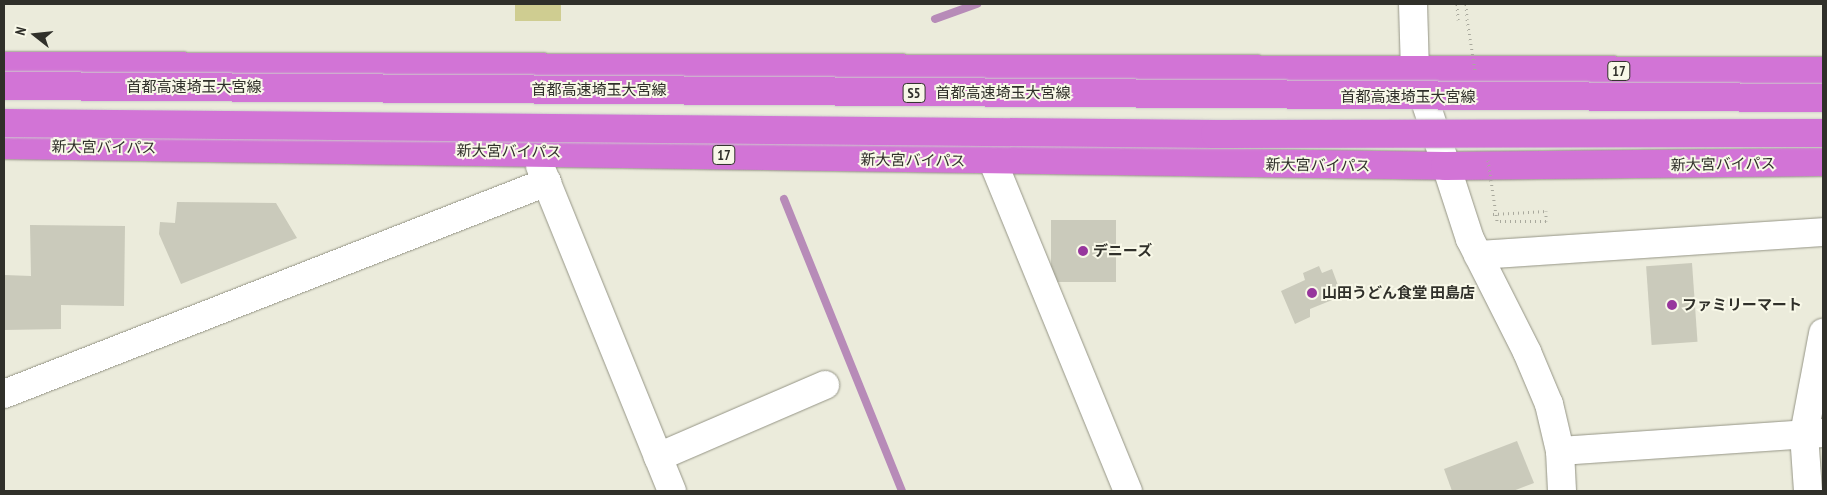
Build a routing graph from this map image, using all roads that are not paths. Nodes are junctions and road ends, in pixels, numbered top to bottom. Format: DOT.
graph roads {
  1 [pos="1414,4"];
  2 [pos="4,66"];
  3 [pos="1416,70"];
  4 [pos="1823,71"];
  5 [pos="4,86"];
  6 [pos="1823,98"];
  7 [pos="4,123"];
  8 [pos="1823,133"];
  9 [pos="4,145"];
  10 [pos="533,151"];
  11 [pos="993,162"];
  12 [pos="1823,162"];
  13 [pos="1445,166"];
  14 [pos="547,182"];
  15 [pos="1823,232"];
  16 [pos="1478,255"];
  17 [pos="1823,333"];
  18 [pos="825,385"];
  19 [pos="4,394"];
  20 [pos="1814,434"];
  21 [pos="1560,451"];
  22 [pos="658,457"];
  23 [pos="672,491"];
  24 [pos="1128,491"];
  25 [pos="1562,491"];
  26 [pos="1808,491"];
  1 -- 3 [label="street"];
  2 -- 3 [label="highway, 17"];
  3 -- 4 [label="highway, 17"];
  3 -- 13 [label="street"];
  5 -- 6 [label="highway, 首都高速埼玉大宮線 / S5, bridge"];
  7 -- 8 [label="highway, bridge"];
  9 -- 10 [label="highway, 新大宮バイパス / 17"];
  10 -- 11 [label="highway, 新大宮バイパス / 17"];
  10 -- 14 [label="street"];
  11 -- 13 [label="highway, 新大宮バイパス / 17"];
  11 -- 24 [label="street"];
  12 -- 13 [label="highway, 新大宮バイパス / 17"];
  13 -- 16 [label="street"];
  14 -- 19 [label="street"];
  14 -- 22 [label="street"];
  15 -- 16 [label="street"];
  16 -- 21 [label="street"];
  17 -- 20 [label="street"];
  18 -- 22 [label="street"];
  20 -- 21 [label="street"];
  20 -- 26 [label="street"];
  21 -- 25 [label="street"];
  22 -- 23 [label="street"];
}
